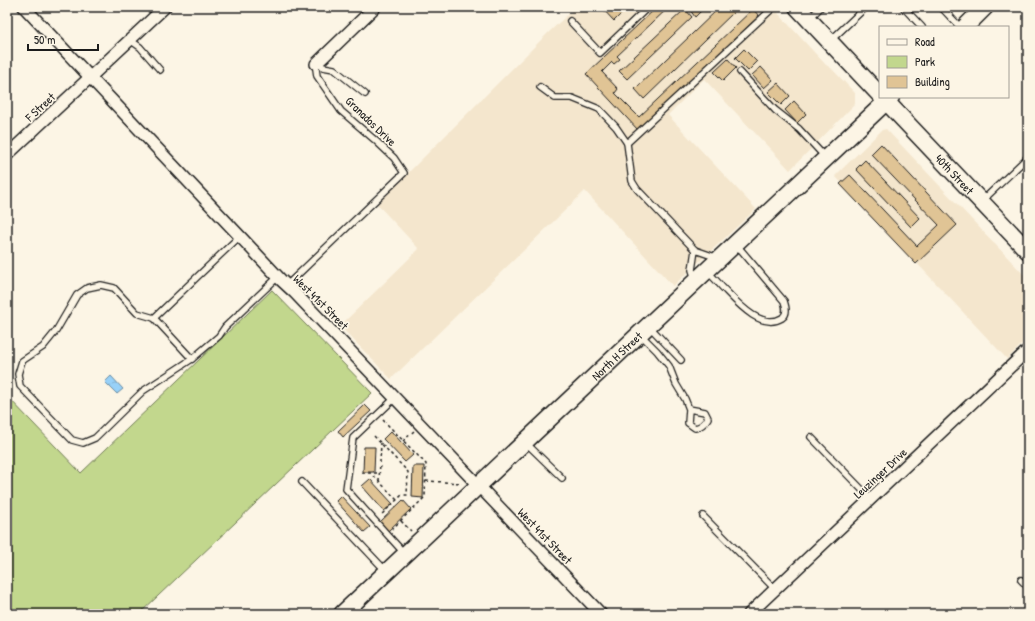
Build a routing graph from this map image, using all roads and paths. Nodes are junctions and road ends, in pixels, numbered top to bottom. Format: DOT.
graph roads {
  1 [pos="24,7"];
  2 [pos="165,7"];
  3 [pos="648,7"];
  4 [pos="774,7"];
  5 [pos="797,7"];
  6 [pos="821,7"];
  7 [pos="866,7"];
  8 [pos="903,7"];
  9 [pos="941,7"];
  10 [pos="985,7"];
  11 [pos="373,8"];
  12 [pos="808,19"];
  13 [pos="570,21"];
  14 [pos="921,26"];
  15 [pos="959,26"];
  16 [pos="965,26"];
  17 [pos="130,40"];
  18 [pos="829,41"];
  19 [pos="318,63"];
  20 [pos="160,70"];
  21 [pos="740,72"];
  22 [pos="91,77"];
  23 [pos="540,86"];
  24 [pos="879,92"];
  25 [pos="366,94"];
  26 [pos="885,98"];
  27 [pos="627,143"];
  28 [pos="7,155"];
  29 [pos="826,158"];
  30 [pos="1027,158"];
  31 [pos="982,202"];
  32 [pos="239,236"];
  33 [pos="735,244"];
  34 [pos="695,250"];
  35 [pos="1028,250"];
  36 [pos="720,259"];
  37 [pos="701,276"];
  38 [pos="278,277"];
  39 [pos="286,285"];
  40 [pos="154,318"];
  41 [pos="644,330"];
  42 [pos="1028,350"];
  43 [pos="192,359"];
  44 [pos="681,360"];
  45 [pos="395,398"];
  46 [pos="689,409"];
  47 [pos="378,414"];
  48 [pos="415,430"];
  49 [pos="374,436"];
  50 [pos="811,437"];
  51 [pos="404,441"];
  52 [pos="525,442"];
  53 [pos="381,443"];
  54 [pos="362,473"];
  55 [pos="379,473"];
  56 [pos="374,476"];
  57 [pos="562,478"];
  58 [pos="379,481"];
  59 [pos="426,481"];
  60 [pos="302,482"];
  61 [pos="462,483"];
  62 [pos="479,486"];
  63 [pos="871,499"];
  64 [pos="396,500"];
  65 [pos="703,516"];
  66 [pos="401,520"];
  67 [pos="375,521"];
  68 [pos="386,534"];
  69 [pos="414,534"];
  70 [pos="405,555"];
  71 [pos="387,572"];
  72 [pos="1021,580"];
  73 [pos="1028,587"];
  74 [pos="775,589"];
  75 [pos="342,614"];
  76 [pos="601,614"];
  77 [pos="749,614"];
  1 -- 22 [label="street, West 41st Street"];
  2 -- 17 [label="street, F Street"];
  3 -- 13 [label="lane"];
  4 -- 27 [label="lane"];
  5 -- 12 [label="street, 40th Street"];
  6 -- 12 [label="lane"];
  7 -- 18 [label="lane"];
  8 -- 14 [label="lane"];
  9 -- 15 [label="lane"];
  10 -- 16 [label="street"];
  11 -- 19 [label="street"];
  12 -- 18 [label="street, 40th Street"];
  17 -- 20 [label="lane"];
  17 -- 22 [label="street, F Street"];
  18 -- 24 [label="street, 40th Street"];
  19 -- 25 [label="lane"];
  19 -- 39 [label="lane, Granados Drive"];
  21 -- 29 [label="lane"];
  22 -- 28 [label="street, F Street"];
  22 -- 32 [label="street, West 41st Street"];
  23 -- 27 [label="lane"];
  26 -- 29 [label="street, North H Street"];
  26 -- 31 [label="street, 40th Street"];
  27 -- 34 [label="lane"];
  29 -- 33 [label="street, North H Street"];
  30 -- 31 [label="lane"];
  31 -- 35 [label="street, 40th Street"];
  32 -- 38 [label="street, West 41st Street"];
  32 -- 40 [label="lane"];
  33 -- 36 [label="street, North H Street"];
  33 -- 37 [label="lane"];
  34 -- 36 [label="lane"];
  34 -- 37 [label="lane"];
  36 -- 37 [label="street, North H Street"];
  37 -- 41 [label="street, North H Street"];
  38 -- 39 [label="street, West 41st Street"];
  38 -- 43 [label="lane"];
  39 -- 45 [label="street, West 41st Street"];
  40 -- 43 [label="lane"];
  40 -- 43 [label="lane"];
  41 -- 44 [label="lane"];
  41 -- 46 [label="lane"];
  41 -- 52 [label="street, North H Street"];
  42 -- 63 [label="street, Leuzinger Drive"];
  45 -- 47 [label="lane"];
  45 -- 62 [label="street, West 41st Street"];
  47 -- 51 [label="path"];
  47 -- 67 [label="lane"];
  48 -- 51 [label="path"];
  49 -- 53 [label="path"];
  50 -- 63 [label="lane"];
  51 -- 59 [label="path"];
  52 -- 57 [label="lane"];
  52 -- 62 [label="street, North H Street"];
  53 -- 55 [label="path"];
  53 -- 64 [label="path"];
  54 -- 55 [label="path"];
  55 -- 58 [label="path"];
  56 -- 58 [label="path"];
  58 -- 64 [label="path"];
  59 -- 61 [label="path"];
  59 -- 66 [label="path"];
  60 -- 71 [label="lane"];
  62 -- 70 [label="street, North H Street"];
  62 -- 76 [label="street, West 41st Street"];
  63 -- 74 [label="street, Leuzinger Drive"];
  64 -- 67 [label="path"];
  65 -- 74 [label="lane"];
  66 -- 68 [label="path"];
  66 -- 69 [label="path"];
  67 -- 68 [label="lane"];
  68 -- 70 [label="lane"];
  70 -- 71 [label="street, North H Street"];
  71 -- 75 [label="street, North H Street"];
  72 -- 73 [label="lane"];
  74 -- 77 [label="street, Leuzinger Drive"];
}
